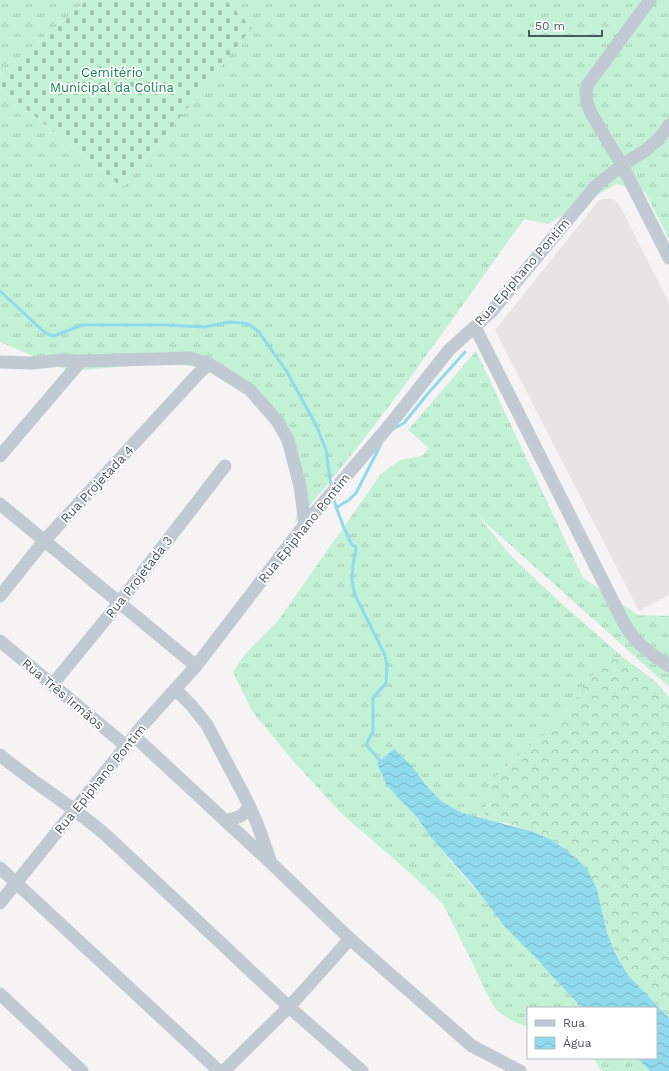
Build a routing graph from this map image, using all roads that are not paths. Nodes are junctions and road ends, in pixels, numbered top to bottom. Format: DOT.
graph roads {
  1 [pos="650,0"];
  2 [pos="669,125"];
  3 [pos="622,165"];
  4 [pos="669,258"];
  5 [pos="475,327"];
  6 [pos="81,361"];
  7 [pos="0,362"];
  8 [pos="210,364"];
  9 [pos="0,456"];
  10 [pos="225,466"];
  11 [pos="0,504"];
  12 [pos="305,524"];
  13 [pos="44,541"];
  14 [pos="0,596"];
  15 [pos="119,603"];
  16 [pos="0,641"];
  17 [pos="196,666"];
  18 [pos="669,666"];
  19 [pos="52,685"];
  20 [pos="175,689"];
  21 [pos="134,736"];
  22 [pos="126,746"];
  23 [pos="0,755"];
  24 [pos="249,806"];
  25 [pos="74,810"];
  26 [pos="225,820"];
  27 [pos="270,862"];
  28 [pos="0,868"];
  29 [pos="16,882"];
  30 [pos="0,903"];
  31 [pos="350,939"];
  32 [pos="0,994"];
  33 [pos="290,1007"];
  34 [pos="82,1071"];
  35 [pos="219,1071"];
  36 [pos="224,1071"];
  37 [pos="362,1071"];
  38 [pos="520,1071"];
  1 -- 3 [label="street"];
  2 -- 3 [label="street, Rua Epiphano Pontim"];
  3 -- 4 [label="street"];
  3 -- 5 [label="street, Rua Epiphano Pontim"];
  5 -- 12 [label="street, Rua Epiphano Pontim"];
  5 -- 18 [label="street"];
  6 -- 7 [label="street"];
  6 -- 8 [label="street"];
  6 -- 9 [label="street"];
  8 -- 12 [label="street"];
  8 -- 13 [label="street, Rua Projetada 4"];
  10 -- 15 [label="street, Rua Projetada 3"];
  11 -- 13 [label="street"];
  12 -- 17 [label="street, Rua Epiphano Pontim"];
  13 -- 14 [label="street, Rua Projetada 4"];
  13 -- 15 [label="street"];
  15 -- 17 [label="street"];
  15 -- 19 [label="street, Rua Projetada 3"];
  16 -- 19 [label="street, Rua Três Irmãos"];
  17 -- 20 [label="street, Rua Epiphano Pontim"];
  19 -- 22 [label="street, Rua Três Irmãos"];
  20 -- 21 [label="street, Rua Epiphano Pontim"];
  20 -- 24 [label="street"];
  21 -- 22 [label="street, Rua Epiphano Pontim"];
  21 -- 26 [label="street"];
  22 -- 25 [label="street, Rua Epiphano Pontim"];
  23 -- 25 [label="street"];
  24 -- 26 [label="street"];
  24 -- 27 [label="street"];
  25 -- 29 [label="street, Rua Epiphano Pontim"];
  25 -- 33 [label="street"];
  26 -- 27 [label="street"];
  27 -- 31 [label="street"];
  28 -- 29 [label="street"];
  29 -- 30 [label="street, Rua Epiphano Pontim"];
  29 -- 35 [label="street"];
  31 -- 33 [label="street"];
  31 -- 38 [label="street"];
  32 -- 34 [label="street"];
  33 -- 36 [label="street"];
  33 -- 37 [label="street"];
}
